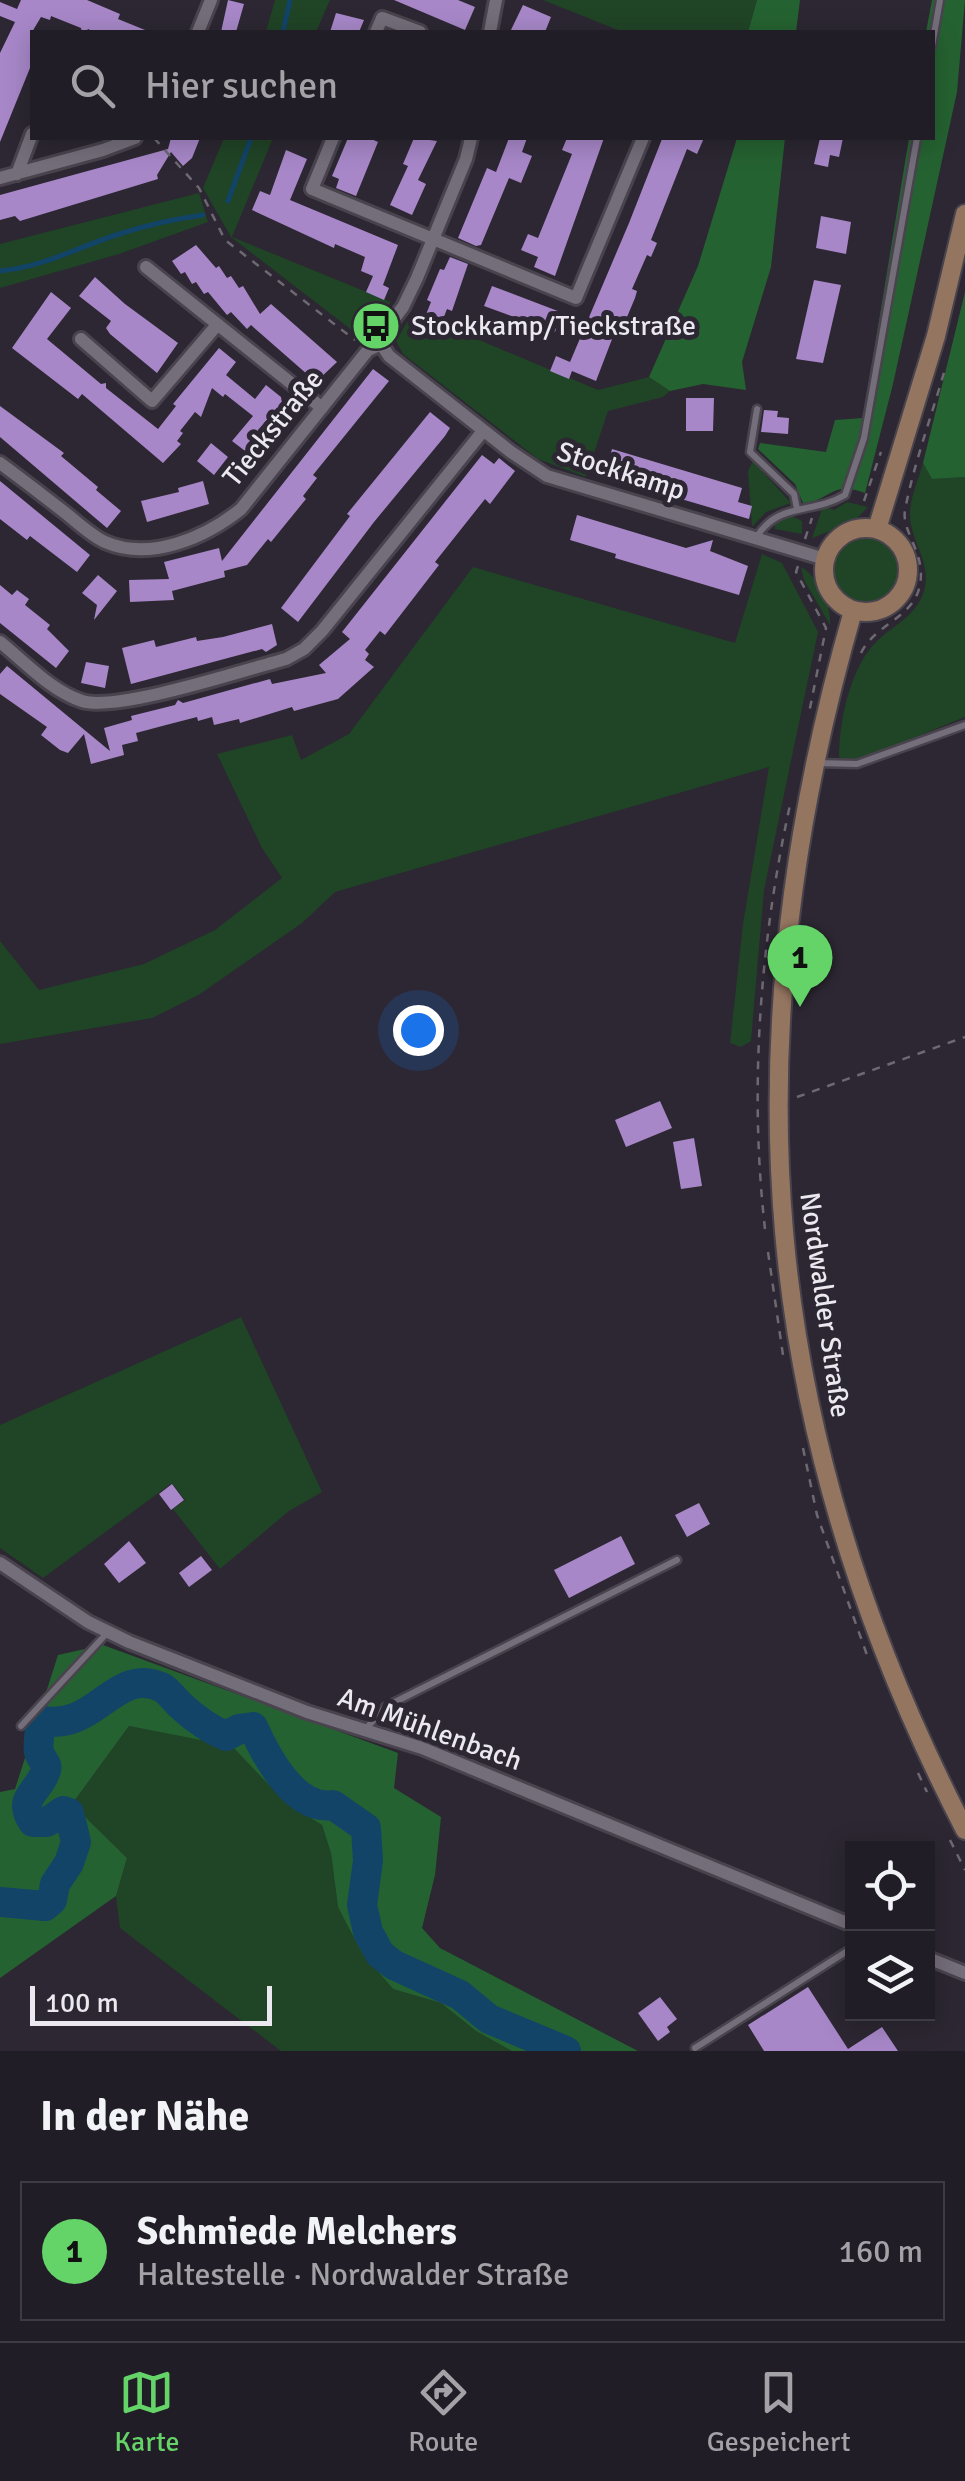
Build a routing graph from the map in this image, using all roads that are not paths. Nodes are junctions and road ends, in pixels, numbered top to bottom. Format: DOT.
graph roads {
  1 [pos="496,0"];
  2 [pos="940,0"];
  3 [pos="210,3"];
  4 [pos="199,30"];
  5 [pos="377,30"];
  6 [pos="415,30"];
  7 [pos="490,30"];
  8 [pos="935,30"];
  9 [pos="30,139"];
  10 [pos="130,140"];
  11 [pos="332,140"];
  12 [pos="471,140"];
  13 [pos="642,140"];
  14 [pos="917,140"];
  15 [pos="17,174"];
  16 [pos="0,178"];
  17 [pos="965,214"];
  18 [pos="432,240"];
  19 [pos="146,267"];
  20 [pos="217,325"];
  21 [pos="80,339"];
  22 [pos="375,347"];
  23 [pos="322,408"];
  24 [pos="757,409"];
  25 [pos="483,430"];
  26 [pos="0,462"];
  27 [pos="796,509"];
  28 [pos="877,530"];
  29 [pos="756,538"];
  30 [pos="825,558"];
  31 [pos="853,611"];
  32 [pos="0,642"];
  33 [pos="965,726"];
  34 [pos="816,763"];
  35 [pos="677,1560"];
  36 [pos="0,1563"];
  37 [pos="108,1632"];
  38 [pos="21,1726"];
  39 [pos="364,1730"];
  40 [pos="965,1830"];
  41 [pos="845,1922"];
  42 [pos="845,1952"];
  43 [pos="935,1961"];
  44 [pos="965,1974"];
  45 [pos="695,2048"];
  1 -- 7 [label="street"];
  2 -- 8 [label="lane"];
  3 -- 4 [label="street"];
  5 -- 6 [label="street"];
  9 -- 15 [label="street"];
  10 -- 15 [label="street"];
  11 -- 18 [label="street"];
  12 -- 18 [label="street, Tieckstraße"];
  13 -- 18 [label="street"];
  14 -- 27 [label="lane"];
  15 -- 16 [label="street"];
  17 -- 28 [label="main road"];
  18 -- 22 [label="street, Tieckstraße"];
  19 -- 20 [label="street"];
  20 -- 21 [label="street"];
  20 -- 23 [label="street"];
  22 -- 23 [label="street, Tieckstraße"];
  22 -- 25 [label="street, Stockkamp"];
  23 -- 26 [label="street, Tieckstraße"];
  24 -- 27 [label="lane"];
  25 -- 29 [label="street, Stockkamp"];
  25 -- 32 [label="street"];
  27 -- 29 [label="lane"];
  28 -- 30 [label="main road"];
  28 -- 31 [label="main road"];
  29 -- 30 [label="street, Stockkamp"];
  30 -- 31 [label="main road"];
  31 -- 34 [label="main road, Nordwalder Straße"];
  33 -- 34 [label="lane"];
  34 -- 40 [label="main road, Nordwalder Straße"];
  35 -- 39 [label="lane"];
  36 -- 37 [label="street, Am Mühlenbach"];
  37 -- 38 [label="lane"];
  37 -- 39 [label="street, Am Mühlenbach"];
  39 -- 41 [label="street, Am Mühlenbach"];
  42 -- 45 [label="lane"];
  43 -- 44 [label="street"];
}
